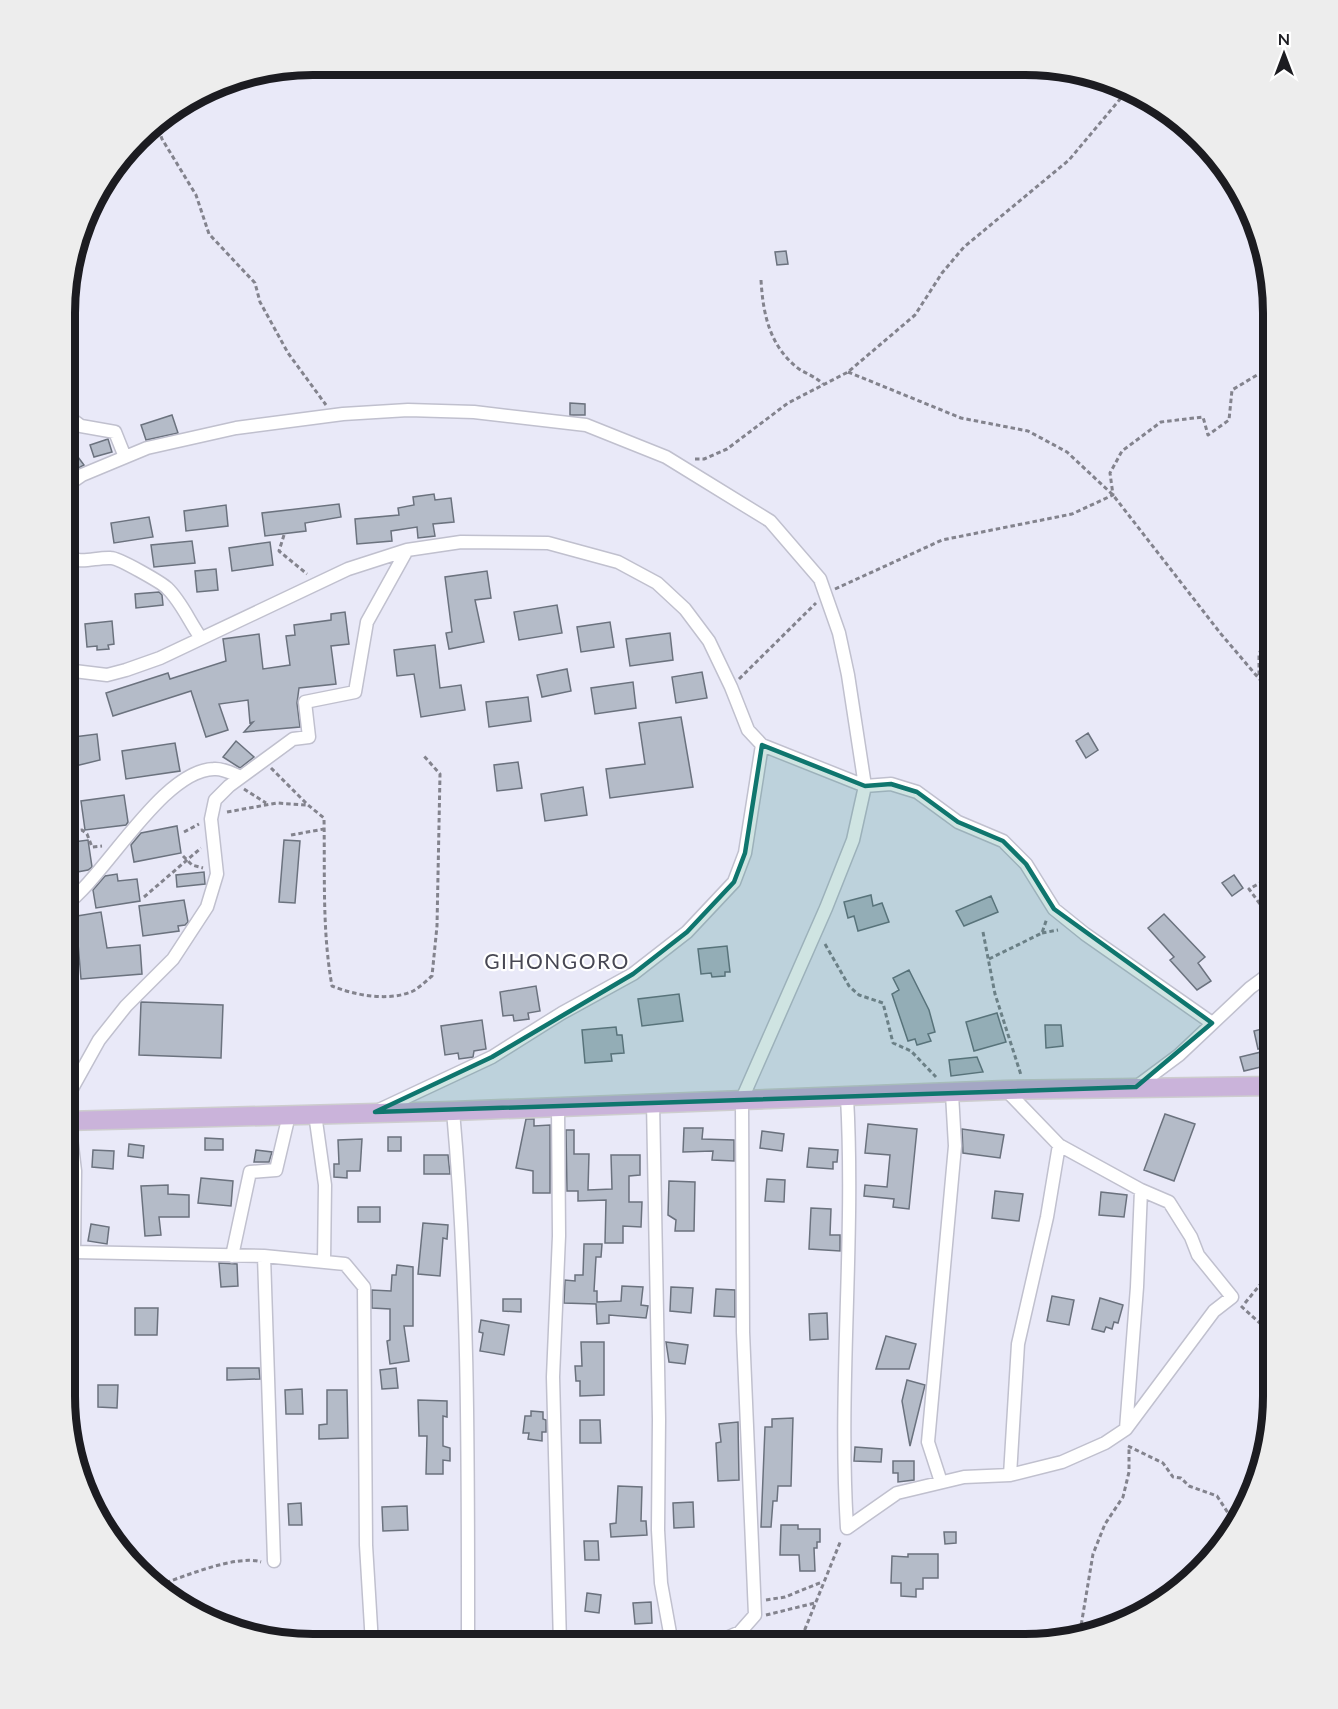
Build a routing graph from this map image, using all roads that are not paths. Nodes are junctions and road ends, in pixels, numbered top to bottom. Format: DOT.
graph roads {
  1 [pos="75,422"];
  2 [pos="125,457"];
  3 [pos="75,480"];
  4 [pos="407,550"];
  5 [pos="75,559"];
  6 [pos="201,638"];
  7 [pos="75,671"];
  8 [pos="762,746"];
  9 [pos="237,780"];
  10 [pos="865,786"];
  11 [pos="75,894"];
  12 [pos="1263,978"];
  13 [pos="1212,1023"];
  14 [pos="75,1083"];
  15 [pos="1263,1086"];
  16 [pos="1136,1087"];
  17 [pos="1014,1090"];
  18 [pos="952,1094"];
  19 [pos="847,1097"];
  20 [pos="742,1099"];
  21 [pos="653,1102"];
  22 [pos="558,1107"];
  23 [pos="453,1111"];
  24 [pos="375,1112"];
  25 [pos="315,1114"];
  26 [pos="289,1115"];
  27 [pos="75,1121"];
  28 [pos="1059,1145"];
  29 [pos="1141,1190"];
  30 [pos="75,1252"];
  31 [pos="232,1256"];
  32 [pos="264,1256"];
  33 [pos="324,1262"];
  34 [pos="1126,1429"];
  35 [pos="1010,1475"];
  36 [pos="941,1482"];
  37 [pos="274,1561"];
  38 [pos="371,1634"];
  39 [pos="468,1634"];
  40 [pos="560,1634"];
  41 [pos="670,1634"];
  42 [pos="737,1634"];
  1 -- 2 [label="street"];
  2 -- 3 [label="street"];
  2 -- 10 [label="street"];
  4 -- 6 [label="street"];
  4 -- 8 [label="street"];
  4 -- 9 [label="street"];
  5 -- 6 [label="street"];
  6 -- 7 [label="street"];
  8 -- 10 [label="street"];
  8 -- 24 [label="street"];
  9 -- 11 [label="street"];
  9 -- 14 [label="street"];
  10 -- 13 [label="street"];
  10 -- 20 [label="street"];
  12 -- 13 [label="street"];
  13 -- 16 [label="street"];
  15 -- 16 [label="main road"];
  16 -- 17 [label="main road"];
  17 -- 18 [label="main road"];
  17 -- 28 [label="street"];
  18 -- 19 [label="main road"];
  18 -- 36 [label="street"];
  19 -- 20 [label="main road"];
  19 -- 36 [label="street"];
  20 -- 21 [label="main road"];
  20 -- 42 [label="street"];
  21 -- 22 [label="main road"];
  21 -- 41 [label="street"];
  22 -- 23 [label="main road"];
  22 -- 40 [label="street"];
  23 -- 24 [label="main road"];
  23 -- 39 [label="street"];
  24 -- 25 [label="main road"];
  25 -- 26 [label="main road"];
  25 -- 33 [label="street"];
  26 -- 27 [label="main road"];
  26 -- 31 [label="street"];
  28 -- 29 [label="street"];
  28 -- 35 [label="street"];
  29 -- 34 [label="street"];
  29 -- 34 [label="street"];
  30 -- 31 [label="street"];
  31 -- 32 [label="street"];
  32 -- 33 [label="street"];
  32 -- 37 [label="street"];
  33 -- 38 [label="street"];
  34 -- 35 [label="street"];
  35 -- 36 [label="street"];
}
